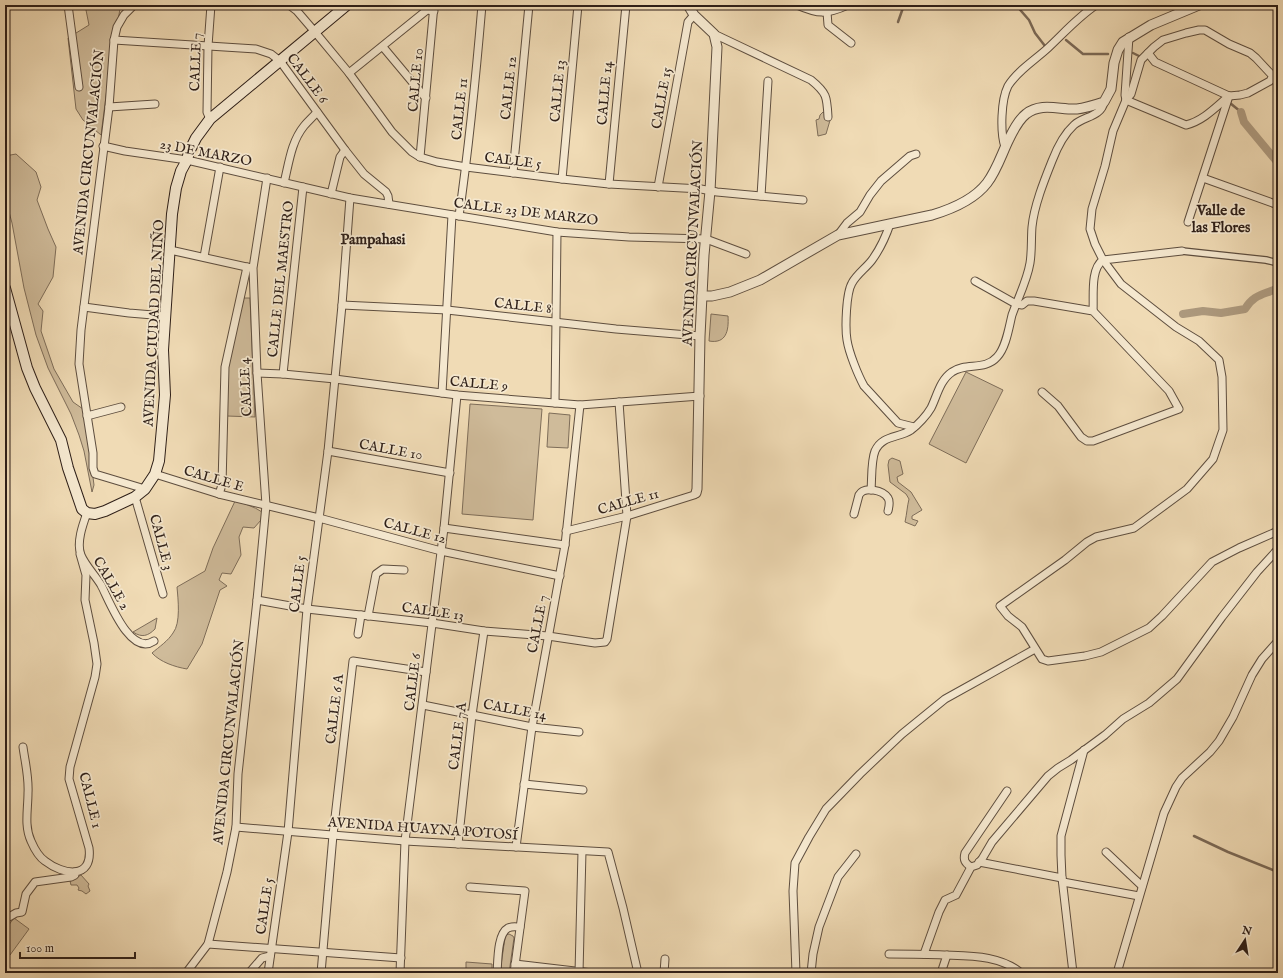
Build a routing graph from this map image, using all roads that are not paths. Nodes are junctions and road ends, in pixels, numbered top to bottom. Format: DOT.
graph roads {
  1 [pos="68,5"];
  2 [pos="134,5"];
  3 [pos="211,5"];
  4 [pos="289,5"];
  5 [pos="347,5"];
  6 [pos="482,5"];
  7 [pos="529,5"];
  8 [pos="578,5"];
  9 [pos="626,5"];
  10 [pos="688,5"];
  11 [pos="797,5"];
  12 [pos="848,5"];
  13 [pos="1096,5"];
  14 [pos="1199,5"];
  15 [pos="434,8"];
  16 [pos="827,12"];
  17 [pos="694,15"];
  18 [pos="314,32"];
  19 [pos="714,34"];
  20 [pos="1129,37"];
  21 [pos="114,40"];
  22 [pos="851,43"];
  23 [pos="208,46"];
  24 [pos="383,47"];
  25 [pos="1148,53"];
  26 [pos="280,61"];
  27 [pos="349,73"];
  28 [pos="1276,73"];
  29 [pos="768,81"];
  30 [pos="79,87"];
  31 [pos="1229,96"];
  32 [pos="426,98"];
  33 [pos="1126,100"];
  34 [pos="1104,102"];
  35 [pos="155,104"];
  36 [pos="109,107"];
  37 [pos="317,112"];
  38 [pos="828,117"];
  39 [pos="210,119"];
  40 [pos="103,146"];
  41 [pos="1005,147"];
  42 [pos="345,150"];
  43 [pos="916,154"];
  44 [pos="420,157"];
  45 [pos="187,160"];
  46 [pos="220,167"];
  47 [pos="466,167"];
  48 [pos="513,173"];
  49 [pos="268,178"];
  50 [pos="1203,178"];
  51 [pos="562,179"];
  52 [pos="284,183"];
  53 [pos="609,184"];
  54 [pos="303,187"];
  55 [pos="658,188"];
  56 [pos="710,191"];
  57 [pos="331,194"];
  58 [pos="760,196"];
  59 [pos="350,198"];
  60 [pos="803,200"];
  61 [pos="389,204"];
  62 [pos="1278,205"];
  63 [pos="455,216"];
  64 [pos="1188,222"];
  65 [pos="890,224"];
  66 [pos="557,232"];
  67 [pos="838,235"];
  68 [pos="706,239"];
  69 [pos="170,250"];
  70 [pos="1182,250"];
  71 [pos="746,254"];
  72 [pos="204,257"];
  73 [pos="1103,260"];
  74 [pos="1278,263"];
  75 [pos="250,268"];
  76 [pos="975,281"];
  77 [pos="5,289"];
  78 [pos="702,296"];
  79 [pos="1016,304"];
  80 [pos="342,305"];
  81 [pos="84,307"];
  82 [pos="447,310"];
  83 [pos="1093,311"];
  84 [pos="165,316"];
  85 [pos="556,322"];
  86 [pos="700,336"];
  87 [pos="257,373"];
  88 [pos="283,374"];
  89 [pos="335,379"];
  90 [pos="1042,392"];
  91 [pos="442,393"];
  92 [pos="457,395"];
  93 [pos="700,396"];
  94 [pos="619,402"];
  95 [pos="555,403"];
  96 [pos="580,405"];
  97 [pos="121,407"];
  98 [pos="87,416"];
  99 [pos="914,427"];
  100 [pos="328,451"];
  101 [pos="450,473"];
  102 [pos="155,474"];
  103 [pos="145,489"];
  104 [pos="871,490"];
  105 [pos="696,493"];
  106 [pos="219,494"];
  107 [pos="135,497"];
  108 [pos="266,505"];
  109 [pos="888,511"];
  110 [pos="87,513"];
  111 [pos="854,514"];
  112 [pos="627,516"];
  113 [pos="319,518"];
  114 [pos="444,528"];
  115 [pos="566,531"];
  116 [pos="1278,531"];
  117 [pos="565,545"];
  118 [pos="1278,550"];
  119 [pos="441,551"];
  120 [pos="80,554"];
  121 [pos="404,570"];
  122 [pos="560,576"];
  123 [pos="163,594"];
  124 [pos="257,600"];
  125 [pos="307,609"];
  126 [pos="365,615"];
  127 [pos="432,623"];
  128 [pos="484,631"];
  129 [pos="358,634"];
  130 [pos="548,636"];
  131 [pos="154,641"];
  132 [pos="1278,641"];
  133 [pos="1035,649"];
  134 [pos="426,672"];
  135 [pos="422,705"];
  136 [pos="472,715"];
  137 [pos="532,727"];
  138 [pos="579,732"];
  139 [pos="23,747"];
  140 [pos="1084,750"];
  141 [pos="524,784"];
  142 [pos="583,790"];
  143 [pos="1007,791"];
  144 [pos="236,827"];
  145 [pos="288,832"];
  146 [pos="333,835"];
  147 [pos="405,840"];
  148 [pos="458,844"];
  149 [pos="516,847"];
  150 [pos="582,851"];
  151 [pos="1106,852"];
  152 [pos="856,854"];
  153 [pos="979,862"];
  154 [pos="971,867"];
  155 [pos="76,872"];
  156 [pos="1062,880"];
  157 [pos="1142,886"];
  158 [pos="470,887"];
  159 [pos="1140,896"];
  160 [pos="9,918"];
  161 [pos="520,928"];
  162 [pos="208,944"];
  163 [pos="270,952"];
  164 [pos="323,952"];
  165 [pos="889,954"];
  166 [pos="924,954"];
  167 [pos="947,955"];
  168 [pos="401,958"];
  169 [pos="665,959"];
  170 [pos="515,964"];
  171 [pos="186,973"];
  172 [pos="250,973"];
  173 [pos="268,973"];
  174 [pos="321,973"];
  175 [pos="400,973"];
  176 [pos="497,973"];
  177 [pos="514,973"];
  178 [pos="579,973"];
  179 [pos="592,973"];
  180 [pos="638,973"];
  181 [pos="664,973"];
  182 [pos="796,973"];
  183 [pos="811,973"];
  184 [pos="941,973"];
  185 [pos="1021,973"];
  186 [pos="1073,973"];
  187 [pos="1117,973"];
  1 -- 30 [label="street"];
  2 -- 21 [label="street, AVENIDA CIRCUNVALACIÓN"];
  3 -- 23 [label="street, CALLE 7"];
  4 -- 18 [label="street, CALLE 5"];
  5 -- 18 [label="main road, AVENIDA CIUDAD DEL NIÑO"];
  6 -- 47 [label="street, CALLE 11"];
  7 -- 48 [label="street, CALLE 12"];
  8 -- 51 [label="street, CALLE 13"];
  9 -- 53 [label="street, CALLE 14"];
  10 -- 17 [label="street"];
  11 -- 16 [label="street"];
  12 -- 16 [label="street"];
  13 -- 41 [label="street"];
  14 -- 20 [label="street"];
  15 -- 24 [label="street"];
  15 -- 32 [label="street, CALLE 10"];
  16 -- 22 [label="street"];
  17 -- 19 [label="street"];
  17 -- 55 [label="street, CALLE 15"];
  18 -- 26 [label="main road, AVENIDA CIUDAD DEL NIÑO"];
  18 -- 27 [label="street, CALLE 5"];
  19 -- 38 [label="street"];
  19 -- 56 [label="street, AVENIDA CIRCUNVALACIÓN"];
  20 -- 33 [label="street"];
  20 -- 34 [label="street"];
  21 -- 23 [label="street, CALLE 6"];
  21 -- 36 [label="street, AVENIDA CIRCUNVALACIÓN"];
  23 -- 26 [label="street, CALLE 6"];
  23 -- 39 [label="street, CALLE 7"];
  24 -- 27 [label="street"];
  24 -- 32 [label="street"];
  25 -- 28 [label="street"];
  25 -- 31 [label="street"];
  25 -- 33 [label="street"];
  26 -- 37 [label="street, CALLE 6"];
  26 -- 39 [label="main road, AVENIDA CIUDAD DEL NIÑO"];
  27 -- 44 [label="street, CALLE 5"];
  28 -- 31 [label="street"];
  29 -- 58 [label="street"];
  31 -- 33 [label="street"];
  31 -- 50 [label="street"];
  32 -- 44 [label="street, CALLE 10"];
  33 -- 73 [label="street"];
  34 -- 41 [label="street"];
  34 -- 79 [label="street"];
  35 -- 36 [label="street"];
  36 -- 40 [label="street, AVENIDA CIRCUNVALACIÓN"];
  37 -- 42 [label="street, CALLE 6"];
  37 -- 52 [label="street"];
  39 -- 45 [label="main road, AVENIDA CIUDAD DEL NIÑO"];
  40 -- 45 [label="street, 23 DE MARZO"];
  40 -- 81 [label="street, AVENIDA CIRCUNVALACIÓN"];
  41 -- 65 [label="street"];
  42 -- 57 [label="street"];
  42 -- 61 [label="street, CALLE 6"];
  43 -- 67 [label="street"];
  44 -- 47 [label="street, CALLE 5"];
  45 -- 46 [label="street, 23 DE MARZO"];
  45 -- 69 [label="main road, AVENIDA CIUDAD DEL NIÑO"];
  46 -- 49 [label="street, 23 DE MARZO"];
  46 -- 72 [label="street"];
  47 -- 48 [label="street, CALLE 5"];
  47 -- 63 [label="street, CALLE 11"];
  48 -- 51 [label="street, CALLE 5"];
  49 -- 52 [label="street, 23 DE MARZO"];
  49 -- 75 [label="street, CALLE 4"];
  50 -- 62 [label="street"];
  50 -- 64 [label="street"];
  51 -- 53 [label="street, CALLE 5"];
  52 -- 54 [label="street, 23 DE MARZO"];
  53 -- 55 [label="street, CALLE 5"];
  54 -- 57 [label="street, CALLE 23 DE MARZO"];
  54 -- 88 [label="street, CALLE DEL MAESTRO"];
  55 -- 56 [label="street, CALLE 5"];
  56 -- 58 [label="street, CALLE 5"];
  56 -- 68 [label="street, AVENIDA CIRCUNVALACIÓN"];
  57 -- 59 [label="street, CALLE 23 DE MARZO"];
  58 -- 60 [label="street, CALLE 5"];
  59 -- 61 [label="street, CALLE 23 DE MARZO"];
  59 -- 80 [label="street, CALLE 5"];
  61 -- 63 [label="street, CALLE 23 DE MARZO"];
  63 -- 66 [label="street, CALLE 23 DE MARZO"];
  63 -- 82 [label="street"];
  65 -- 67 [label="street"];
  65 -- 99 [label="street"];
  66 -- 68 [label="street, CALLE 23 DE MARZO"];
  66 -- 85 [label="street"];
  67 -- 78 [label="street"];
  68 -- 71 [label="street, CALLE 23 DE MARZO"];
  68 -- 78 [label="street, AVENIDA CIRCUNVALACIÓN"];
  69 -- 72 [label="street"];
  69 -- 84 [label="main road, AVENIDA CIUDAD DEL NIÑO"];
  70 -- 73 [label="street"];
  70 -- 74 [label="street"];
  72 -- 75 [label="street"];
  73 -- 83 [label="street"];
  73 -- 133 [label="street"];
  75 -- 87 [label="street, CALLE 4"];
  75 -- 106 [label="street"];
  76 -- 79 [label="street"];
  77 -- 110 [label="main road"];
  78 -- 86 [label="street, AVENIDA CIRCUNVALACIÓN"];
  79 -- 83 [label="street"];
  79 -- 99 [label="street"];
  80 -- 82 [label="street, CALLE 8"];
  80 -- 89 [label="street, CALLE 5"];
  81 -- 84 [label="street"];
  81 -- 98 [label="street, AVENIDA CIRCUNVALACIÓN"];
  82 -- 85 [label="street, CALLE 8"];
  82 -- 91 [label="street"];
  83 -- 90 [label="street"];
  84 -- 102 [label="main road, AVENIDA CIUDAD DEL NIÑO"];
  85 -- 86 [label="street, CALLE 8"];
  85 -- 95 [label="street"];
  86 -- 93 [label="street, AVENIDA CIRCUNVALACIÓN"];
  87 -- 88 [label="street, CALLE 9"];
  87 -- 108 [label="street, CALLE 4"];
  88 -- 89 [label="street, CALLE 9"];
  89 -- 91 [label="street, CALLE 9"];
  89 -- 100 [label="street, CALLE 5"];
  91 -- 92 [label="street, CALLE 9"];
  92 -- 95 [label="street, CALLE 9"];
  92 -- 101 [label="street, CALLE 6"];
  93 -- 94 [label="street, CALLE 9"];
  93 -- 105 [label="street, AVENIDA CIRCUNVALACIÓN"];
  94 -- 96 [label="street, CALLE 9"];
  94 -- 112 [label="street"];
  95 -- 96 [label="street, CALLE 9"];
  96 -- 115 [label="street, CALLE 7"];
  97 -- 98 [label="street"];
  98 -- 103 [label="street, AVENIDA CIRCUNVALACIÓN"];
  99 -- 104 [label="street"];
  100 -- 101 [label="street, CALLE 10"];
  100 -- 113 [label="street, CALLE 5"];
  101 -- 114 [label="street, CALLE 6"];
  102 -- 103 [label="main road"];
  102 -- 106 [label="street, CALLE E"];
  103 -- 107 [label="main road"];
  104 -- 109 [label="street"];
  104 -- 111 [label="street"];
  105 -- 112 [label="street, CALLE 11"];
  106 -- 108 [label="street, CALLE E"];
  107 -- 110 [label="main road"];
  107 -- 123 [label="street, CALLE 3"];
  108 -- 113 [label="street, CALLE 12"];
  108 -- 124 [label="street, AVENIDA CIRCUNVALACIÓN"];
  110 -- 120 [label="street, CALLE 2"];
  112 -- 115 [label="street, CALLE 11"];
  112 -- 130 [label="street, CALLE 13"];
  113 -- 119 [label="street, CALLE 12"];
  113 -- 125 [label="street, CALLE 5"];
  114 -- 117 [label="street"];
  114 -- 119 [label="street, CALLE 6"];
  115 -- 117 [label="street, CALLE 7"];
  116 -- 133 [label="street"];
  117 -- 122 [label="street, CALLE 7"];
  118 -- 140 [label="street"];
  119 -- 122 [label="street, CALLE 12"];
  119 -- 127 [label="street, CALLE 6"];
  120 -- 131 [label="street, CALLE 2"];
  120 -- 155 [label="street, CALLE 1"];
  121 -- 126 [label="street"];
  122 -- 130 [label="street, CALLE 7"];
  124 -- 125 [label="street, CALLE 13"];
  124 -- 144 [label="street, AVENIDA CIRCUNVALACIÓN"];
  125 -- 126 [label="street, CALLE 13"];
  125 -- 145 [label="street, CALLE 5"];
  126 -- 127 [label="street, CALLE 13"];
  126 -- 129 [label="street"];
  127 -- 128 [label="street, CALLE 13"];
  127 -- 134 [label="street, CALLE 6"];
  128 -- 130 [label="street, CALLE 13"];
  128 -- 136 [label="street, CALLE 7A"];
  130 -- 137 [label="street, CALLE 7"];
  132 -- 157 [label="street"];
  133 -- 182 [label="street"];
  134 -- 135 [label="street, CALLE 6"];
  134 -- 146 [label="street, CALLE 6 A"];
  135 -- 136 [label="street, CALLE 14"];
  135 -- 147 [label="street, CALLE 6"];
  136 -- 137 [label="street, CALLE 14"];
  136 -- 148 [label="street, CALLE 7A"];
  137 -- 138 [label="street, CALLE 14"];
  137 -- 141 [label="street, CALLE 7"];
  139 -- 155 [label="street"];
  140 -- 153 [label="street"];
  140 -- 156 [label="street"];
  141 -- 142 [label="street"];
  141 -- 149 [label="street, CALLE 7"];
  143 -- 154 [label="street"];
  144 -- 145 [label="street, AVENIDA HUAYNA POTOSÍ"];
  144 -- 162 [label="street, AVENIDA CIRCUNVALACIÓN"];
  145 -- 146 [label="street, AVENIDA HUAYNA POTOSÍ"];
  145 -- 163 [label="street, CALLE 5"];
  146 -- 147 [label="street, AVENIDA HUAYNA POTOSÍ"];
  146 -- 164 [label="street"];
  147 -- 148 [label="street, AVENIDA HUAYNA POTOSÍ"];
  147 -- 168 [label="street, CALLE 6"];
  148 -- 149 [label="street, AVENIDA HUAYNA POTOSÍ"];
  149 -- 150 [label="street, AVENIDA HUAYNA POTOSÍ"];
  150 -- 178 [label="street"];
  150 -- 180 [label="street, AVENIDA HUAYNA POTOSÍ"];
  151 -- 157 [label="street"];
  152 -- 183 [label="street"];
  153 -- 154 [label="street"];
  153 -- 156 [label="street"];
  154 -- 166 [label="street"];
  155 -- 160 [label="street"];
  156 -- 159 [label="street"];
  156 -- 186 [label="street"];
  157 -- 159 [label="street"];
  158 -- 161 [label="street"];
  159 -- 187 [label="street"];
  161 -- 170 [label="street"];
  161 -- 176 [label="street"];
  162 -- 163 [label="street"];
  162 -- 171 [label="street, AVENIDA CIRCUNVALACIÓN"];
  163 -- 164 [label="street"];
  163 -- 172 [label="street"];
  163 -- 173 [label="street, CALLE 5"];
  164 -- 168 [label="street"];
  164 -- 174 [label="street"];
  165 -- 166 [label="street"];
  166 -- 167 [label="street"];
  167 -- 184 [label="street"];
  167 -- 185 [label="street"];
  168 -- 175 [label="street, CALLE 6"];
  169 -- 181 [label="street"];
  170 -- 177 [label="street"];
  170 -- 178 [label="street"];
  178 -- 179 [label="street"];
}
